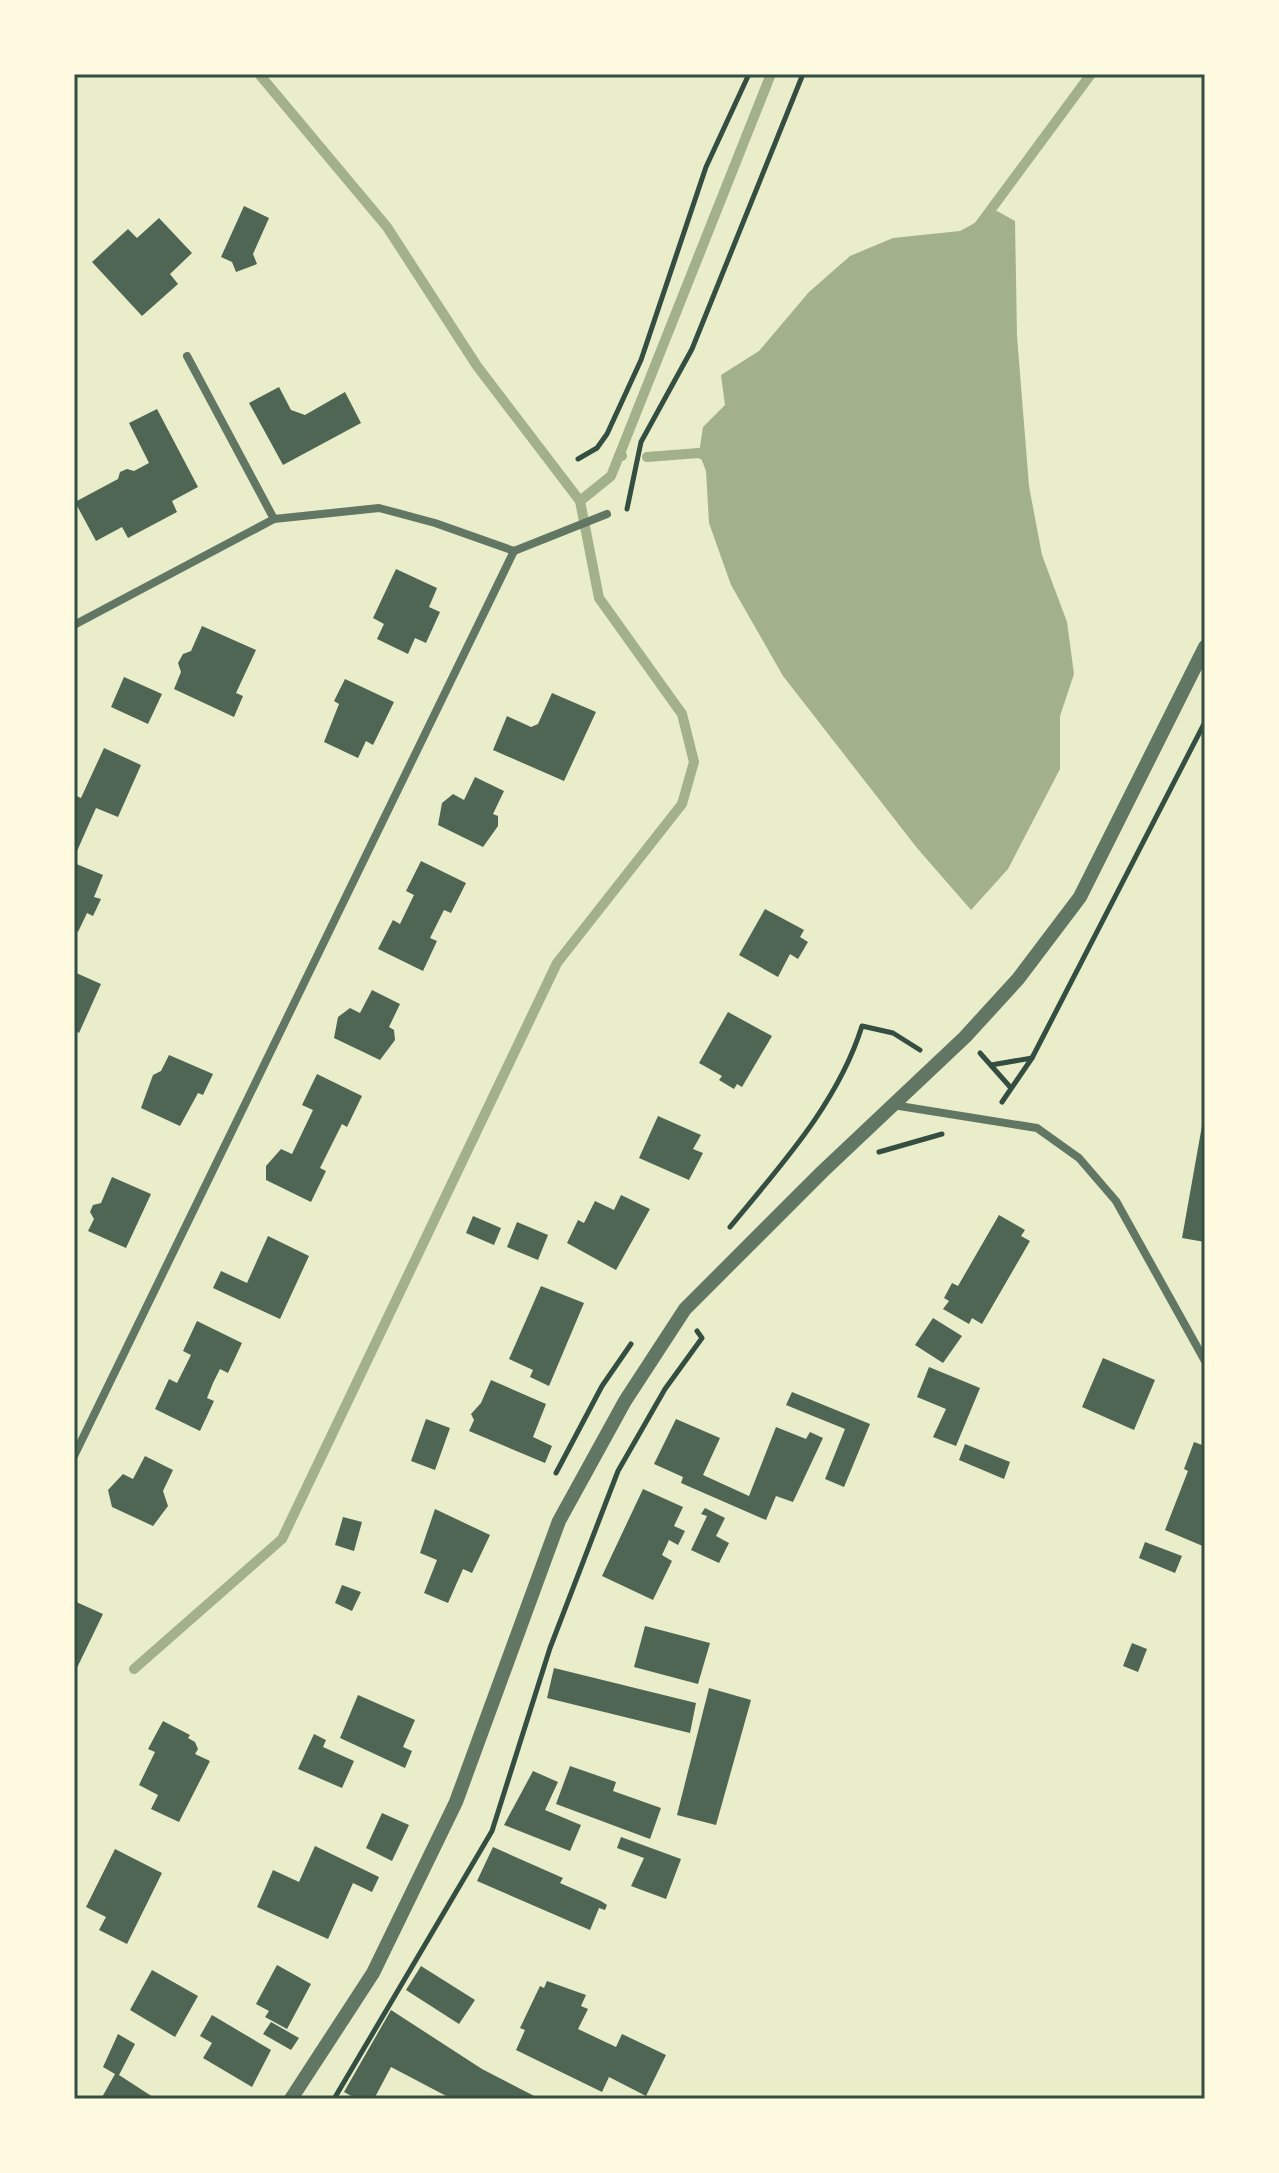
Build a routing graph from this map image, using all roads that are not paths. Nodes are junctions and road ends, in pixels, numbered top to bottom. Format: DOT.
graph roads {
  1 [pos="187,356"];
  2 [pos="607,514"];
  3 [pos="274,519"];
  4 [pos="514,551"];
  5 [pos="74,625"];
  6 [pos="1205,647"];
  7 [pos="892,1105"];
  8 [pos="1205,1361"];
  9 [pos="77,1442"];
  10 [pos="74,1456"];
  11 [pos="291,2099"];
  1 -- 3 [label="street"];
  2 -- 4 [label="street"];
  3 -- 4 [label="street"];
  3 -- 5 [label="street"];
  4 -- 9 [label="street"];
  6 -- 7 [label="street"];
  7 -- 8 [label="street"];
  7 -- 11 [label="street"];
  9 -- 10 [label="street"];
}
